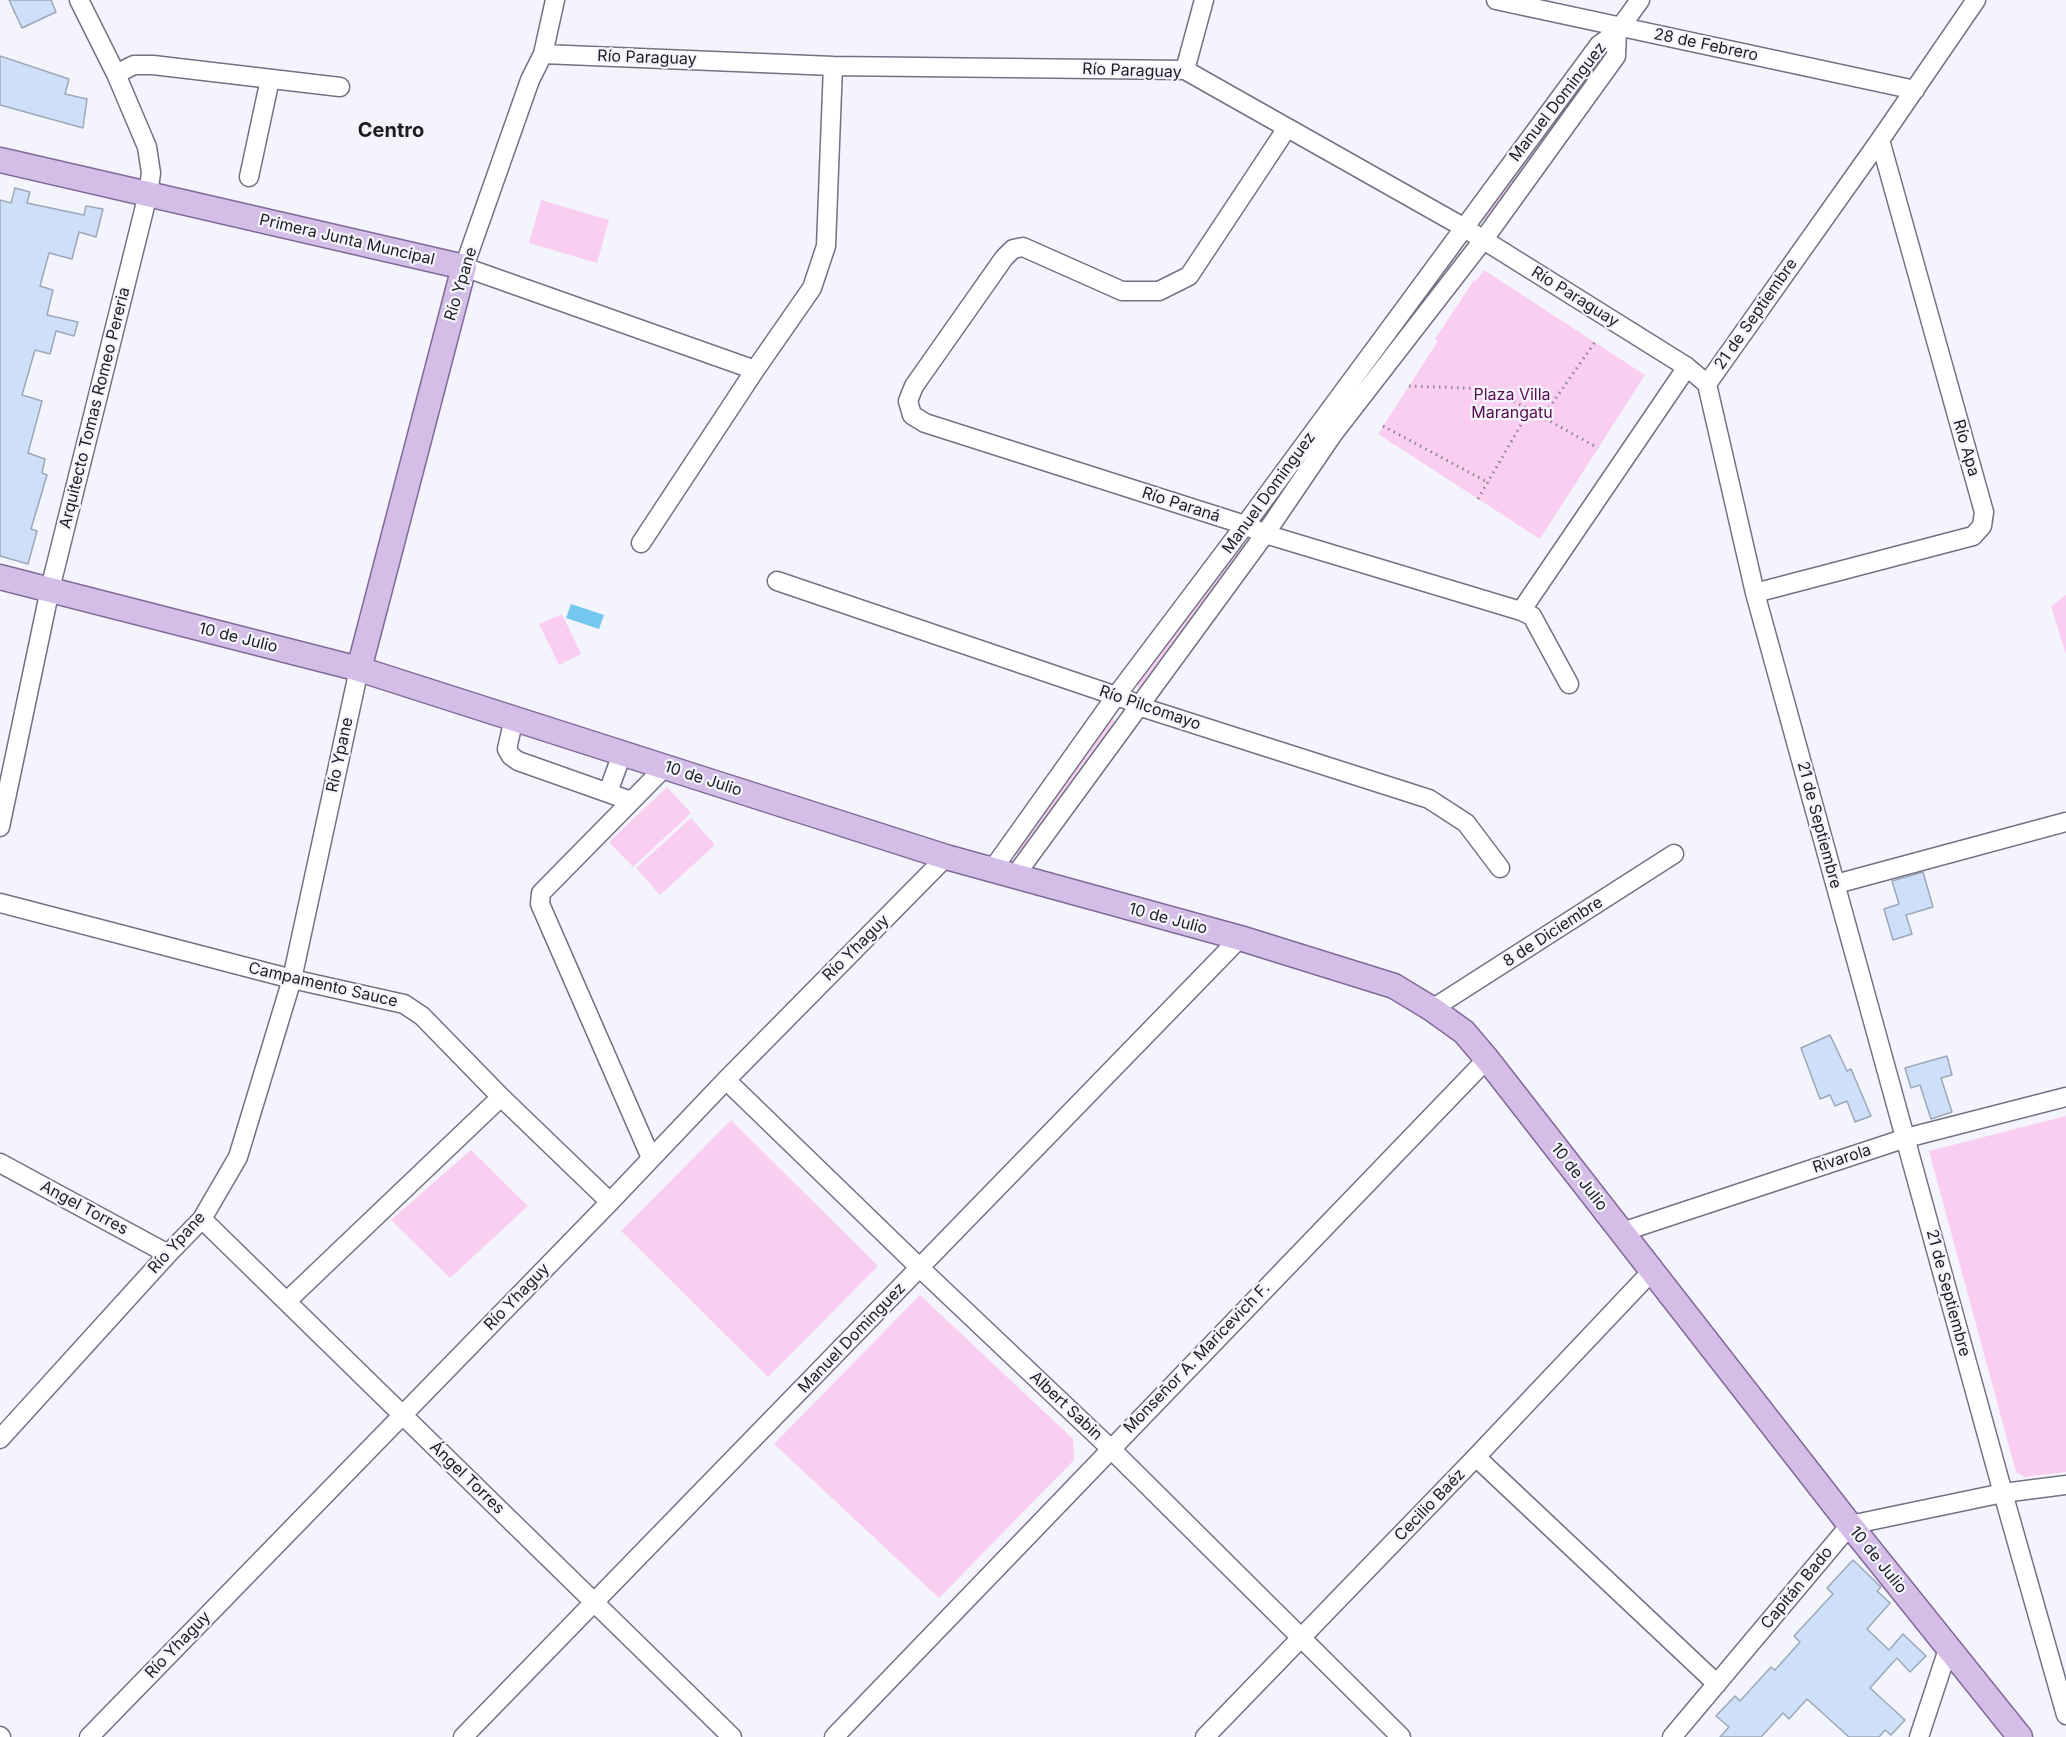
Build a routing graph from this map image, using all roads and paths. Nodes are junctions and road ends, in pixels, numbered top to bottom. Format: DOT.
graph roads {
  1 [pos="79,0"];
  2 [pos="555,0"];
  3 [pos="1204,0"];
  4 [pos="1496,0"];
  5 [pos="1640,0"];
  6 [pos="1976,0"];
  7 [pos="1618,29"];
  8 [pos="543,54"];
  9 [pos="833,66"];
  10 [pos="1185,70"];
  11 [pos="116,74"];
  12 [pos="270,79"];
  13 [pos="340,87"];
  14 [pos="1915,90"];
  15 [pos="1287,128"];
  16 [pos="1880,140"];
  17 [pos="0,160"];
  18 [pos="249,177"];
  19 [pos="148,194"];
  20 [pos="1463,227"];
  21 [pos="1484,239"];
  22 [pos="464,267"];
  23 [pos="1595,342"];
  24 [pos="1687,368"];
  25 [pos="754,370"];
  26 [pos="1707,384"];
  27 [pos="1409,386"];
  28 [pos="1529,411"];
  29 [pos="1542,418"];
  30 [pos="1383,426"];
  31 [pos="1598,448"];
  32 [pos="1489,483"];
  33 [pos="1478,499"];
  34 [pos="1245,525"];
  35 [pos="1265,534"];
  36 [pos="641,543"];
  37 [pos="0,577"];
  38 [pos="777,581"];
  39 [pos="50,589"];
  40 [pos="1755,593"];
  41 [pos="1521,611"];
  42 [pos="359,669"];
  43 [pos="1569,684"];
  44 [pos="1116,696"];
  45 [pos="1138,706"];
  46 [pos="514,718"];
  47 [pos="622,754"];
  48 [pos="665,767"];
  49 [pos="608,792"];
  50 [pos="632,801"];
  51 [pos="2066,822"];
  52 [pos="0,827"];
  53 [pos="1674,854"];
  54 [pos="946,856"];
  55 [pos="1500,868"];
  56 [pos="1003,874"];
  57 [pos="1836,884"];
  58 [pos="0,903"];
  59 [pos="1240,938"];
  60 [pos="292,979"];
  61 [pos="1432,1009"];
  62 [pos="1487,1059"];
  63 [pos="726,1080"];
  64 [pos="2066,1097"];
  65 [pos="501,1098"];
  66 [pos="1906,1138"];
  67 [pos="651,1158"];
  68 [pos="0,1163"];
  69 [pos="610,1202"];
  70 [pos="202,1219"];
  71 [pos="1622,1232"];
  72 [pos="168,1254"];
  73 [pos="920,1268"];
  74 [pos="1652,1271"];
  75 [pos="287,1301"];
  76 [pos="402,1414"];
  77 [pos="0,1439"];
  78 [pos="1110,1448"];
  79 [pos="1476,1457"];
  80 [pos="2066,1485"];
  81 [pos="2003,1493"];
  82 [pos="1850,1525"];
  83 [pos="594,1602"];
  84 [pos="1301,1638"];
  85 [pos="1949,1646"];
  86 [pos="1717,1684"];
  87 [pos="2066,1715"];
  88 [pos="89,1737"];
  89 [pos="463,1737"];
  90 [pos="732,1737"];
  91 [pos="834,1737"];
  92 [pos="1205,1737"];
  93 [pos="1401,1737"];
  94 [pos="1672,1737"];
  95 [pos="1919,1737"];
  96 [pos="2020,1737"];
  1 -- 11 [label="street, Arquitecto Tomas Romeo Pereria"];
  2 -- 8 [label="street, Río Ypane"];
  3 -- 10 [label="street"];
  4 -- 7 [label="street, 28 de Febrero"];
  5 -- 7 [label="street"];
  6 -- 14 [label="street, 21 de Septiembre"];
  7 -- 14 [label="street, 28 de Febrero"];
  7 -- 20 [label="street, Manuel Dominguez"];
  7 -- 21 [label="street, Manuel Dominguez"];
  8 -- 9 [label="street, Río Paraguay"];
  8 -- 22 [label="street, Río Ypane"];
  9 -- 10 [label="street, Río Paraguay"];
  9 -- 25 [label="street"];
  10 -- 15 [label="street, Río Paraguay"];
  11 -- 12 [label="street"];
  11 -- 19 [label="street, Arquitecto Tomas Romeo Pereria"];
  12 -- 13 [label="street"];
  12 -- 18 [label="street"];
  14 -- 16 [label="street, 21 de Septiembre"];
  15 -- 20 [label="street, Río Paraguay"];
  15 -- 34 [label="street, Río Paraná"];
  16 -- 26 [label="street, 21 de Septiembre"];
  16 -- 40 [label="street, Río Apa"];
  17 -- 19 [label="main road, Primera Junta Muncipal"];
  19 -- 22 [label="main road, Primera Junta Muncipal"];
  19 -- 39 [label="street, Arquitecto Tomas Romeo Pereria"];
  20 -- 21 [label="street, Río Paraguay"];
  20 -- 34 [label="street, Manuel Dominguez"];
  21 -- 24 [label="street, Río Paraguay"];
  21 -- 35 [label="street, Manuel Dominguez"];
  22 -- 25 [label="street, Primera Junta Muncipal"];
  22 -- 42 [label="main road, Río Ypane"];
  23 -- 29 [label="path"];
  24 -- 26 [label="street, Río Paraguay"];
  24 -- 41 [label="street, 21 de Septiembre"];
  25 -- 36 [label="street"];
  26 -- 40 [label="street, 21 de Septiembre"];
  27 -- 28 [label="path"];
  28 -- 29 [label="path"];
  28 -- 32 [label="path"];
  29 -- 31 [label="path"];
  30 -- 32 [label="path"];
  32 -- 33 [label="path"];
  34 -- 35 [label="street, Río Paraná"];
  34 -- 44 [label="street, Manuel Dominguez"];
  35 -- 41 [label="street, Río Paraná"];
  35 -- 45 [label="street, Manuel Dominguez"];
  37 -- 39 [label="main road, 10 de Julio"];
  38 -- 44 [label="street, Río Pilcomayo"];
  39 -- 42 [label="main road, 10 de Julio"];
  39 -- 52 [label="street, Arquitecto Tomas Romeo Pereria"];
  40 -- 57 [label="street, 21 de Septiembre"];
  41 -- 43 [label="street"];
  42 -- 46 [label="main road, 10 de Julio"];
  42 -- 60 [label="street, Río Ypane"];
  44 -- 45 [label="street, Río Pilcomayo"];
  44 -- 56 [label="street, Manuel Dominguez"];
  45 -- 55 [label="street, Río Pilcomayo"];
  45 -- 56 [label="street, Manuel Dominguez"];
  46 -- 47 [label="main road, 10 de Julio"];
  46 -- 49 [label="street"];
  47 -- 48 [label="main road, 10 de Julio"];
  47 -- 49 [label="street"];
  48 -- 50 [label="street"];
  48 -- 54 [label="main road, 10 de Julio"];
  49 -- 50 [label="street"];
  50 -- 67 [label="street"];
  51 -- 57 [label="street"];
  53 -- 61 [label="street, 8 de Diciembre"];
  54 -- 56 [label="main road, 10 de Julio"];
  54 -- 63 [label="street, Río Yhaguy"];
  56 -- 59 [label="main road, 10 de Julio"];
  57 -- 66 [label="street, 21 de Septiembre"];
  58 -- 60 [label="street, Campamento Sauce"];
  59 -- 61 [label="main road, 10 de Julio"];
  59 -- 73 [label="street, Manuel Dominguez"];
  60 -- 65 [label="street, Campamento Sauce"];
  60 -- 70 [label="street, Río Ypane"];
  61 -- 62 [label="main road, 10 de Julio"];
  62 -- 71 [label="main road, 10 de Julio"];
  62 -- 78 [label="street, Monseñor A. Maricevich F."];
  63 -- 67 [label="street, Río Yhaguy"];
  63 -- 73 [label="street, Albert Sabin"];
  64 -- 66 [label="street, Rivarola"];
  65 -- 69 [label="street, Campamento Sauce"];
  65 -- 75 [label="street"];
  66 -- 71 [label="street, Rivarola"];
  66 -- 81 [label="street, 21 de Septiembre"];
  67 -- 69 [label="street, Río Yhaguy"];
  68 -- 72 [label="street, Angel Torres"];
  69 -- 76 [label="street, Río Yhaguy"];
  70 -- 72 [label="street, Río Ypane"];
  70 -- 75 [label="street, Ángel Torres"];
  71 -- 74 [label="main road, 10 de Julio"];
  72 -- 77 [label="street, Río Ypane"];
  73 -- 78 [label="street, Albert Sabin"];
  73 -- 83 [label="street, Manuel Dominguez"];
  74 -- 79 [label="street, Cecilio Baéz"];
  74 -- 82 [label="main road, 10 de Julio"];
  75 -- 76 [label="street, Ángel Torres"];
  76 -- 83 [label="street, Ángel Torres"];
  76 -- 88 [label="street, Río Yhaguy"];
  78 -- 84 [label="street, Albert Sabin"];
  78 -- 91 [label="street, Monseñor A. Maricevich F."];
  79 -- 84 [label="street, Cecilio Baéz"];
  79 -- 86 [label="street"];
  80 -- 81 [label="street"];
  81 -- 82 [label="street"];
  81 -- 87 [label="street, 21 de Septiembre"];
  82 -- 85 [label="main road, 10 de Julio"];
  82 -- 86 [label="street, Capitán Bado"];
  83 -- 89 [label="street, Manuel Dominguez"];
  83 -- 90 [label="street, Ángel Torres"];
  84 -- 92 [label="street, Cecilio Baéz"];
  84 -- 93 [label="street, Albert Sabin"];
  85 -- 95 [label="street"];
  85 -- 96 [label="main road, 10 de Julio"];
  86 -- 94 [label="street, Capitán Bado"];
}
